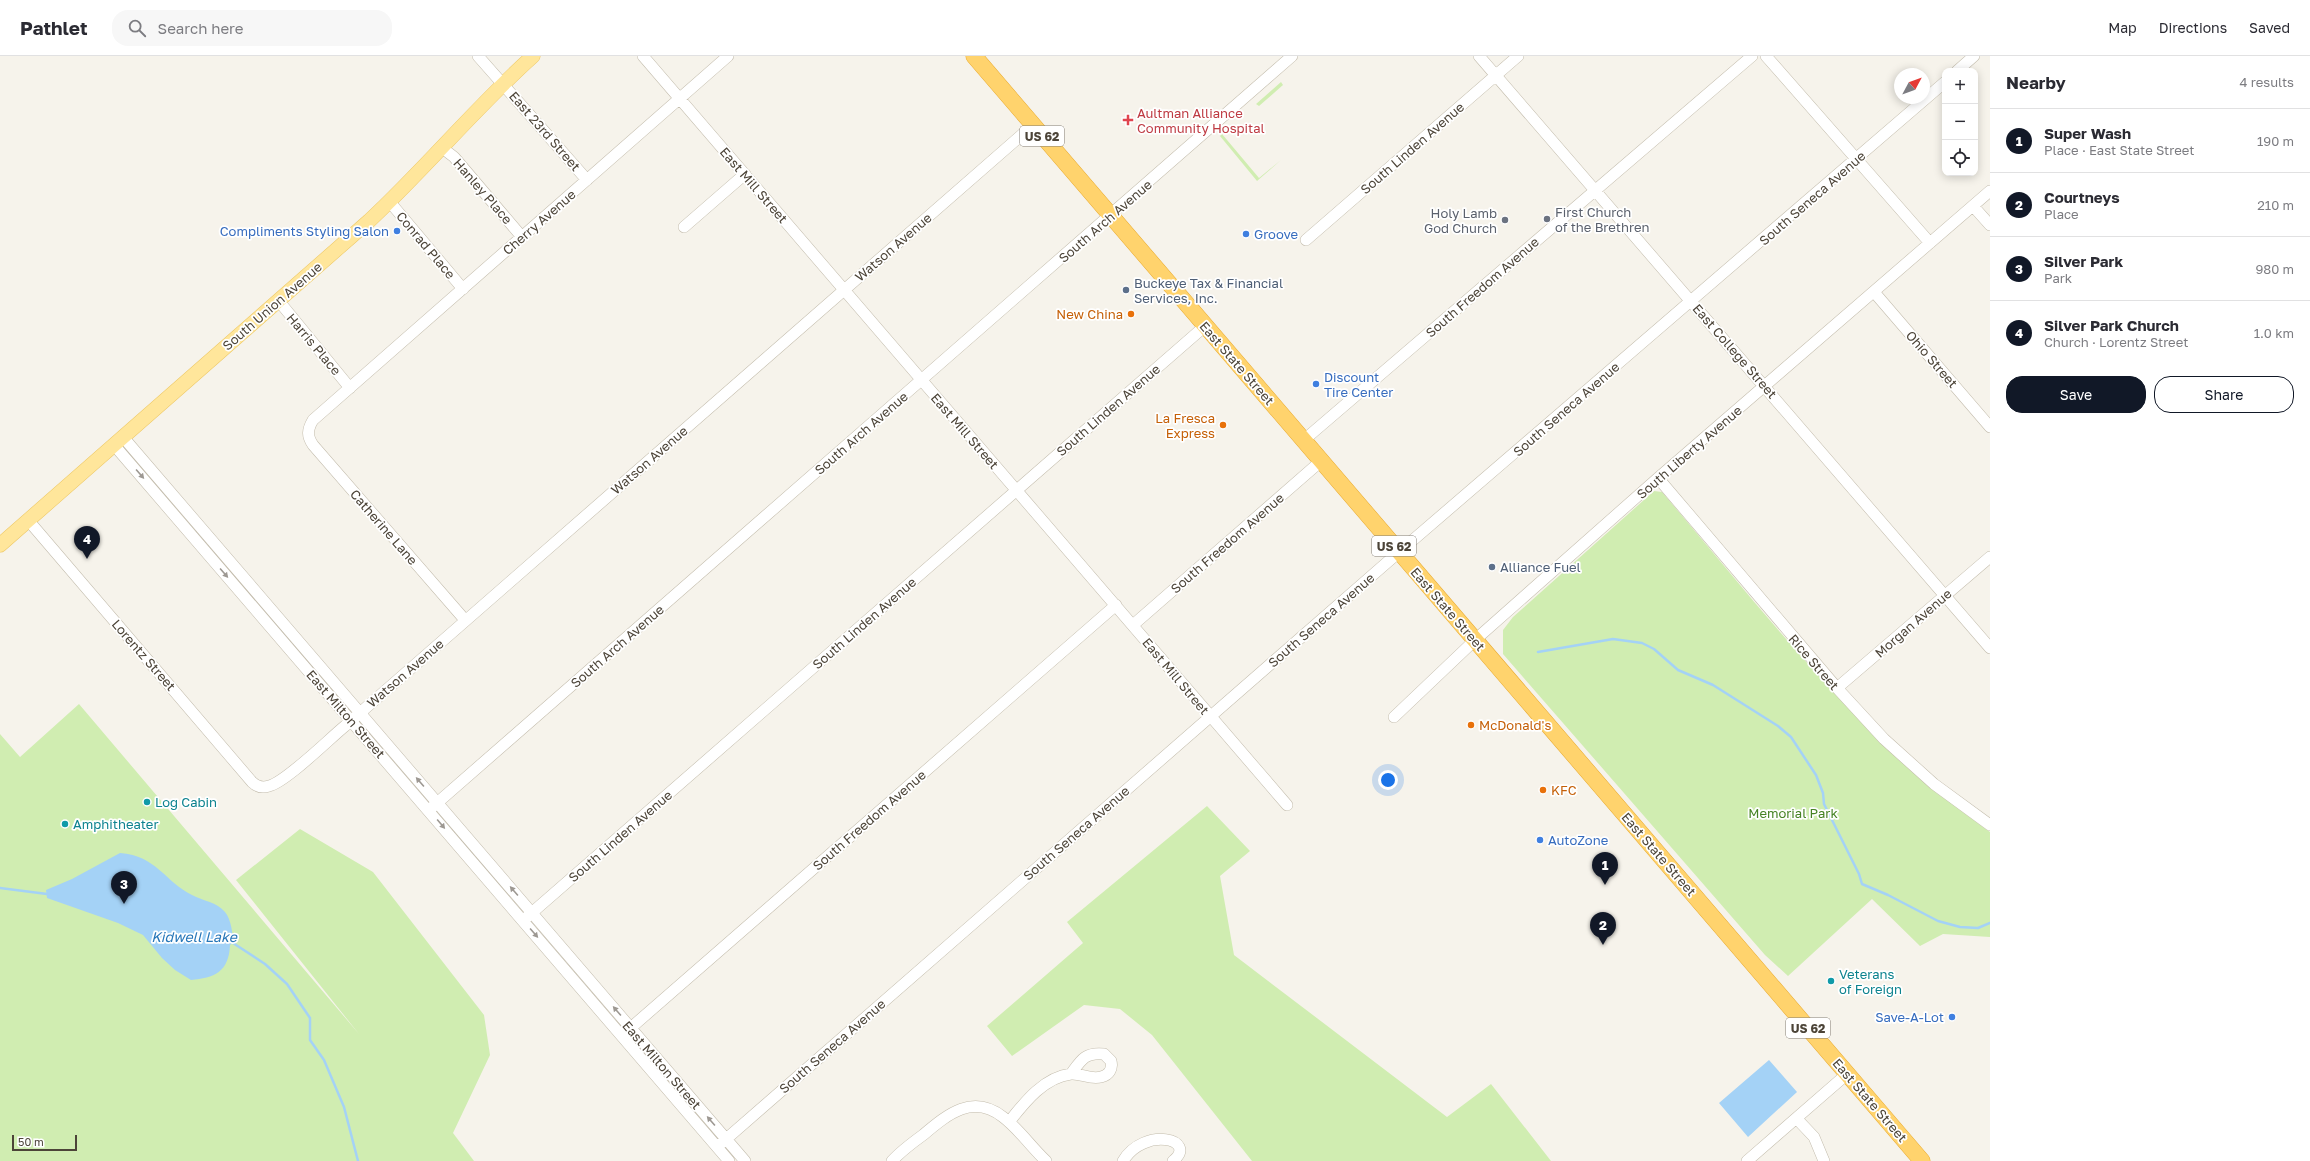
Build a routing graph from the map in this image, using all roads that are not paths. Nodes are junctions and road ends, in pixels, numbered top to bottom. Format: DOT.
graph roads {
  1 [pos="478,56"];
  2 [pos="533,56"];
  3 [pos="643,56"];
  4 [pos="728,56"];
  5 [pos="974,56"];
  6 [pos="1292,56"];
  7 [pos="1479,56"];
  8 [pos="1518,56"];
  9 [pos="1752,56"];
  10 [pos="1766,56"];
  11 [pos="1974,56"];
  12 [pos="1960,68"];
  13 [pos="1496,75"];
  14 [pos="502,83"];
  15 [pos="1942,85"];
  16 [pos="680,99"];
  17 [pos="1033,125"];
  18 [pos="441,148"];
  19 [pos="1856,159"];
  20 [pos="745,174"];
  21 [pos="587,180"];
  22 [pos="1595,190"];
  23 [pos="1990,191"];
  24 [pos="389,201"];
  25 [pos="1973,206"];
  26 [pos="1111,216"];
  27 [pos="1990,225"];
  28 [pos="684,227"];
  29 [pos="522,237"];
  30 [pos="1306,240"];
  31 [pos="1930,243"];
  32 [pos="463,289"];
  33 [pos="844,290"];
  34 [pos="1874,292"];
  35 [pos="278,300"];
  36 [pos="1692,301"];
  37 [pos="1205,326"];
  38 [pos="921,381"];
  39 [pos="1765,386"];
  40 [pos="350,388"];
  41 [pos="1990,427"];
  42 [pos="307,432"];
  43 [pos="1304,440"];
  44 [pos="119,441"];
  45 [pos="1322,461"];
  46 [pos="1658,478"];
  47 [pos="1016,490"];
  48 [pos="177,499"];
  49 [pos="168,507"];
  50 [pos="28,520"];
  51 [pos="0,545"];
  52 [pos="222,552"];
  53 [pos="1399,552"];
  54 [pos="1990,557"];
  55 [pos="213,560"];
  56 [pos="1945,595"];
  57 [pos="268,605"];
  58 [pos="1116,605"];
  59 [pos="259,612"];
  60 [pos="465,620"];
  61 [pos="1133,625"];
  62 [pos="1475,640"];
  63 [pos="1990,648"];
  64 [pos="312,657"];
  65 [pos="304,664"];
  66 [pos="1837,688"];
  67 [pos="360,712"];
  68 [pos="1211,716"];
  69 [pos="1394,717"];
  70 [pos="351,720"];
  71 [pos="397,755"];
  72 [pos="388,763"];
  73 [pos="261,787"];
  74 [pos="438,802"];
  75 [pos="1287,805"];
  76 [pos="429,810"];
  77 [pos="1990,825"];
  78 [pos="479,850"];
  79 [pos="470,858"];
  80 [pos="532,912"];
  81 [pos="523,920"];
  82 [pos="580,968"];
  83 [pos="571,976"];
  84 [pos="631,1028"];
  85 [pos="622,1035"];
  86 [pos="1071,1074"];
  87 [pos="1847,1074"];
  88 [pos="1797,1119"];
  89 [pos="1009,1122"];
  90 [pos="726,1139"];
  91 [pos="717,1147"];
  92 [pos="729,1161"];
  93 [pos="745,1161"];
  94 [pos="892,1161"];
  95 [pos="1046,1161"];
  96 [pos="1128,1161"];
  97 [pos="1173,1161"];
  98 [pos="1747,1161"];
  99 [pos="1824,1161"];
  100 [pos="1922,1161"];
  1 -- 14 [label="street, East 23rd Street"];
  2 -- 14 [label="main road, South Union Avenue"];
  3 -- 16 [label="street, East Mill Street"];
  4 -- 16 [label="street, Cherry Avenue"];
  5 -- 17 [label="highway, East State Street / US 62"];
  6 -- 26 [label="street, South Arch Avenue"];
  7 -- 13 [label="street, East College Street"];
  8 -- 13 [label="street, South Linden Avenue"];
  9 -- 22 [label="street, South Freedom Avenue"];
  10 -- 19 [label="street"];
  11 -- 12 [label="street"];
  13 -- 22 [label="street, East College Street"];
  13 -- 30 [label="street, South Linden Avenue"];
  14 -- 18 [label="main road, South Union Avenue"];
  14 -- 21 [label="street, East 23rd Street"];
  15 -- 19 [label="street, South Seneca Avenue"];
  16 -- 20 [label="street, East Mill Street"];
  16 -- 21 [label="street, Cherry Avenue"];
  17 -- 26 [label="highway, East State Street / US 62"];
  17 -- 33 [label="street, Watson Avenue"];
  18 -- 24 [label="main road, South Union Avenue"];
  18 -- 29 [label="street, Hanley Place"];
  19 -- 31 [label="street"];
  19 -- 36 [label="street, South Seneca Avenue"];
  20 -- 28 [label="street"];
  20 -- 33 [label="street, East Mill Street"];
  21 -- 29 [label="street, Cherry Avenue"];
  22 -- 36 [label="street, East College Street"];
  22 -- 43 [label="street, South Freedom Avenue"];
  23 -- 25 [label="street, South Liberty Avenue"];
  24 -- 32 [label="street, Conrad Place"];
  24 -- 35 [label="main road, South Union Avenue"];
  25 -- 27 [label="street"];
  25 -- 31 [label="street, South Liberty Avenue"];
  26 -- 37 [label="highway, East State Street / US 62"];
  26 -- 38 [label="street, South Arch Avenue"];
  29 -- 32 [label="street, Cherry Avenue"];
  31 -- 34 [label="street, South Liberty Avenue"];
  32 -- 40 [label="street, Cherry Avenue"];
  33 -- 38 [label="street, East Mill Street"];
  33 -- 60 [label="street, Watson Avenue"];
  34 -- 39 [label="street, South Liberty Avenue"];
  34 -- 41 [label="street, Ohio Street"];
  35 -- 40 [label="street, Harris Place"];
  35 -- 44 [label="main road, South Union Avenue"];
  36 -- 39 [label="street, East College Street"];
  36 -- 53 [label="street, South Seneca Avenue"];
  37 -- 43 [label="highway, East State Street / US 62"];
  37 -- 47 [label="street, South Linden Avenue"];
  38 -- 47 [label="street, East Mill Street"];
  38 -- 74 [label="street, South Arch Avenue"];
  39 -- 46 [label="street, South Liberty Avenue"];
  39 -- 56 [label="street, East College Street"];
  40 -- 42 [label="street, Cherry Avenue"];
  42 -- 60 [label="street, Catherine Lane"];
  43 -- 45 [label="highway, East State Street / US 62"];
  44 -- 48 [label="street, East Milton Street"];
  44 -- 49 [label="street, East Milton Street, one-way"];
  44 -- 50 [label="main road, South Union Avenue"];
  45 -- 53 [label="highway, East State Street / US 62"];
  45 -- 61 [label="street, South Freedom Avenue"];
  46 -- 62 [label="street, South Liberty Avenue"];
  46 -- 66 [label="street, Rice Street"];
  47 -- 58 [label="street, East Mill Street"];
  47 -- 80 [label="street, South Linden Avenue"];
  48 -- 49 [label="street"];
  48 -- 52 [label="street, East Milton Street"];
  49 -- 55 [label="street, East Milton Street"];
  50 -- 51 [label="main road, South Union Avenue"];
  50 -- 73 [label="street, Lorentz Street"];
  52 -- 55 [label="street"];
  52 -- 57 [label="street, East Milton Street"];
  53 -- 62 [label="highway, East State Street / US 62"];
  53 -- 68 [label="street, South Seneca Avenue"];
  54 -- 56 [label="street, Morgan Avenue"];
  55 -- 59 [label="street, East Milton Street, one-way"];
  56 -- 63 [label="street, East College Street"];
  56 -- 66 [label="street, Morgan Avenue"];
  57 -- 59 [label="street"];
  57 -- 64 [label="street, East Milton Street"];
  58 -- 61 [label="street, East Mill Street"];
  58 -- 84 [label="street, South Freedom Avenue"];
  59 -- 65 [label="street, East Milton Street"];
  60 -- 67 [label="street, Watson Avenue"];
  61 -- 68 [label="street, East Mill Street"];
  62 -- 69 [label="street, South Liberty Avenue"];
  62 -- 87 [label="highway, East State Street / US 62"];
  64 -- 65 [label="street, East Milton Street"];
  64 -- 67 [label="street, East Milton Street"];
  65 -- 70 [label="street, East Milton Street"];
  66 -- 77 [label="street, Rice Street"];
  67 -- 70 [label="street, Watson Avenue"];
  67 -- 71 [label="street, East Milton Street"];
  68 -- 75 [label="street, East Mill Street"];
  68 -- 90 [label="street, South Seneca Avenue"];
  70 -- 72 [label="street, East Milton Street"];
  70 -- 73 [label="street, Watson Avenue"];
  71 -- 72 [label="street, East Milton Street"];
  74 -- 71 [label="street, East Milton Street, one-way"];
  72 -- 76 [label="street, East Milton Street"];
  74 -- 76 [label="street, South Arch Avenue"];
  74 -- 78 [label="street, East Milton Street"];
  76 -- 79 [label="street, East Milton Street, one-way"];
  78 -- 79 [label="street"];
  80 -- 78 [label="street, East Milton Street, one-way"];
  79 -- 81 [label="street, East Milton Street"];
  80 -- 81 [label="street, South Linden Avenue"];
  80 -- 82 [label="street, East Milton Street"];
  81 -- 83 [label="street, East Milton Street, one-way"];
  82 -- 83 [label="street"];
  84 -- 82 [label="street, East Milton Street, one-way"];
  83 -- 85 [label="street, East Milton Street"];
  84 -- 85 [label="street, South Freedom Avenue"];
  90 -- 84 [label="street, East Milton Street, one-way"];
  85 -- 91 [label="street, East Milton Street"];
  86 -- 89 [label="street"];
  87 -- 88 [label="street"];
  87 -- 100 [label="highway, East State Street / US 62"];
  88 -- 98 [label="street"];
  88 -- 99 [label="street"];
  89 -- 94 [label="street"];
  89 -- 95 [label="street"];
  90 -- 91 [label="street, South Seneca Avenue"];
  90 -- 93 [label="street, East Milton Street"];
  91 -- 92 [label="street, East Milton Street"];
  96 -- 97 [label="street"];
}
